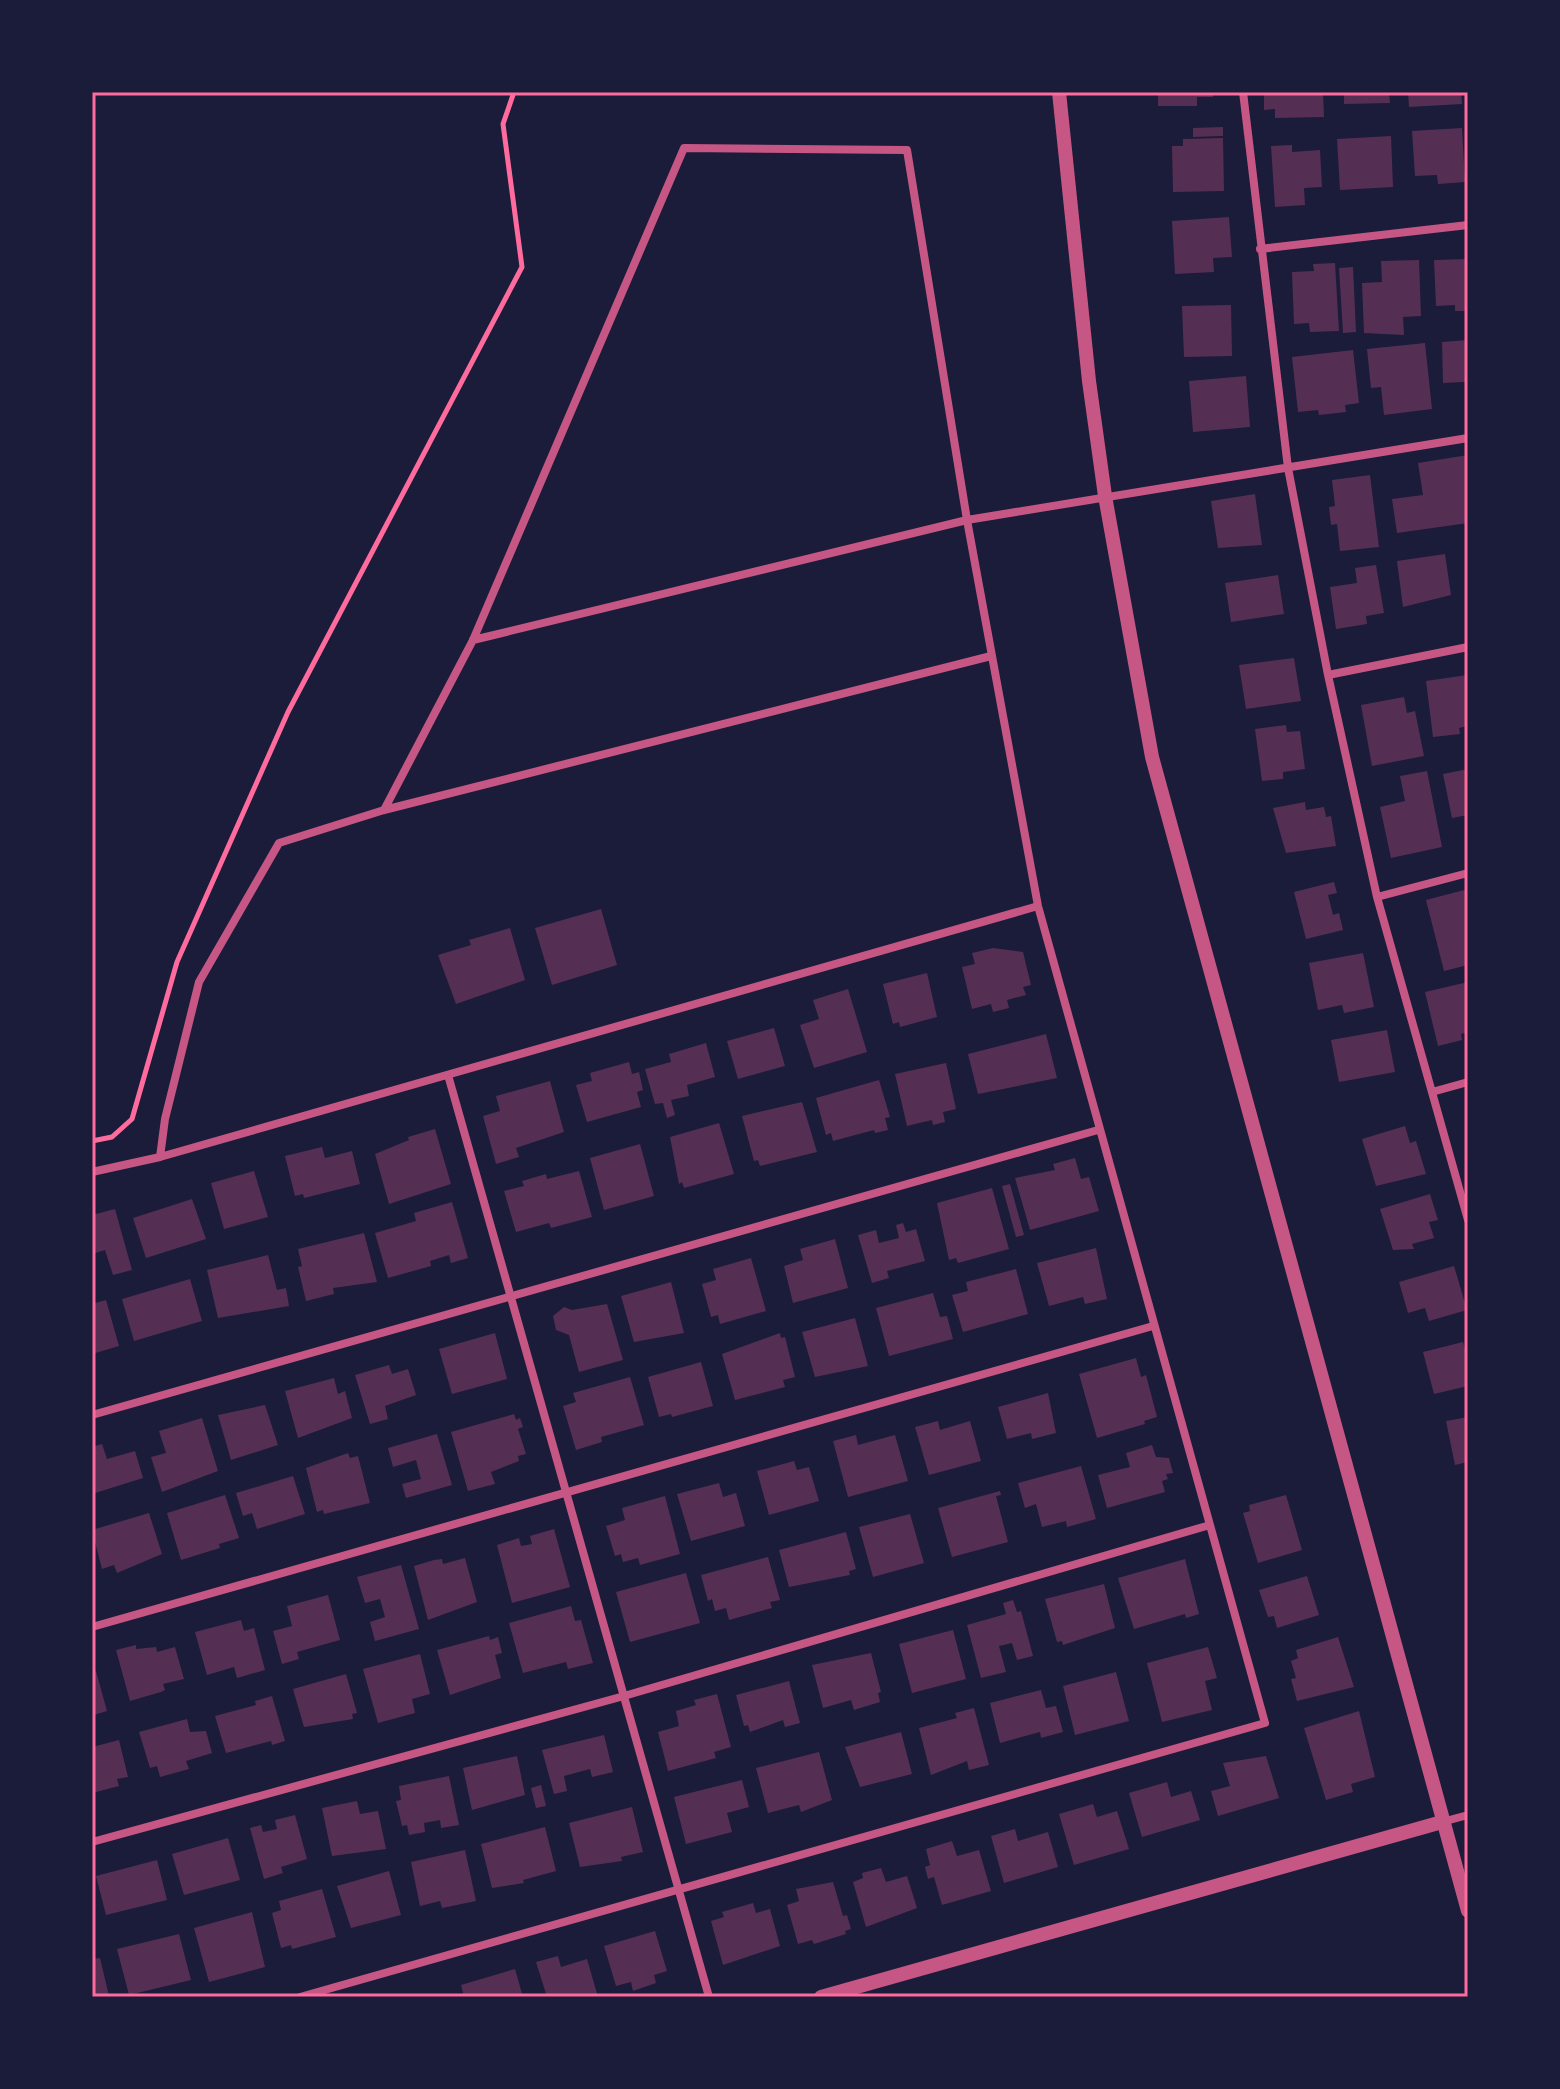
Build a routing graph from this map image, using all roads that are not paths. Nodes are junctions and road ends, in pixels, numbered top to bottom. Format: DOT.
graph roads {
  1 [pos="1059,92"];
  2 [pos="1243,92"];
  3 [pos="1468,225"];
  4 [pos="1260,249"];
  5 [pos="1468,438"];
  6 [pos="1288,468"];
  7 [pos="1105,496"];
  8 [pos="967,520"];
  9 [pos="473,640"];
  10 [pos="1468,647"];
  11 [pos="991,656"];
  12 [pos="1328,675"];
  13 [pos="384,810"];
  14 [pos="1468,873"];
  15 [pos="1377,897"];
  16 [pos="1038,906"];
  17 [pos="448,1075"];
  18 [pos="1468,1082"];
  19 [pos="1432,1092"];
  20 [pos="1098,1130"];
  21 [pos="160,1157"];
  22 [pos="92,1172"];
  23 [pos="1468,1220"];
  24 [pos="511,1296"];
  25 [pos="1153,1326"];
  26 [pos="92,1415"];
  27 [pos="567,1493"];
  28 [pos="1210,1525"];
  29 [pos="92,1627"];
  30 [pos="624,1696"];
  31 [pos="1468,1815"];
  32 [pos="1442,1822"];
  33 [pos="92,1842"];
  34 [pos="678,1888"];
  35 [pos="1468,1911"];
  36 [pos="300,1997"];
  37 [pos="709,1997"];
  38 [pos="821,1997"];
  1 -- 7 [label="street"];
  2 -- 4 [label="street"];
  3 -- 4 [label="street"];
  4 -- 6 [label="street"];
  5 -- 6 [label="street"];
  6 -- 7 [label="street"];
  6 -- 12 [label="street"];
  7 -- 8 [label="street"];
  7 -- 32 [label="street"];
  8 -- 9 [label="street"];
  8 -- 9 [label="street"];
  8 -- 11 [label="street"];
  9 -- 13 [label="street"];
  10 -- 12 [label="street"];
  11 -- 13 [label="street"];
  11 -- 16 [label="street"];
  12 -- 15 [label="street"];
  13 -- 21 [label="street"];
  14 -- 15 [label="street"];
  15 -- 19 [label="street"];
  16 -- 17 [label="street"];
  16 -- 20 [label="street"];
  17 -- 21 [label="street"];
  17 -- 24 [label="street"];
  18 -- 19 [label="street"];
  19 -- 23 [label="street"];
  20 -- 24 [label="street"];
  20 -- 25 [label="street"];
  21 -- 22 [label="street"];
  24 -- 26 [label="street"];
  24 -- 27 [label="street"];
  25 -- 27 [label="street"];
  25 -- 28 [label="street"];
  27 -- 29 [label="street"];
  27 -- 30 [label="street"];
  28 -- 30 [label="street"];
  28 -- 34 [label="street"];
  30 -- 33 [label="street"];
  30 -- 34 [label="street"];
  31 -- 32 [label="street"];
  32 -- 35 [label="street"];
  32 -- 38 [label="street"];
  34 -- 36 [label="street"];
  34 -- 37 [label="street"];
}
